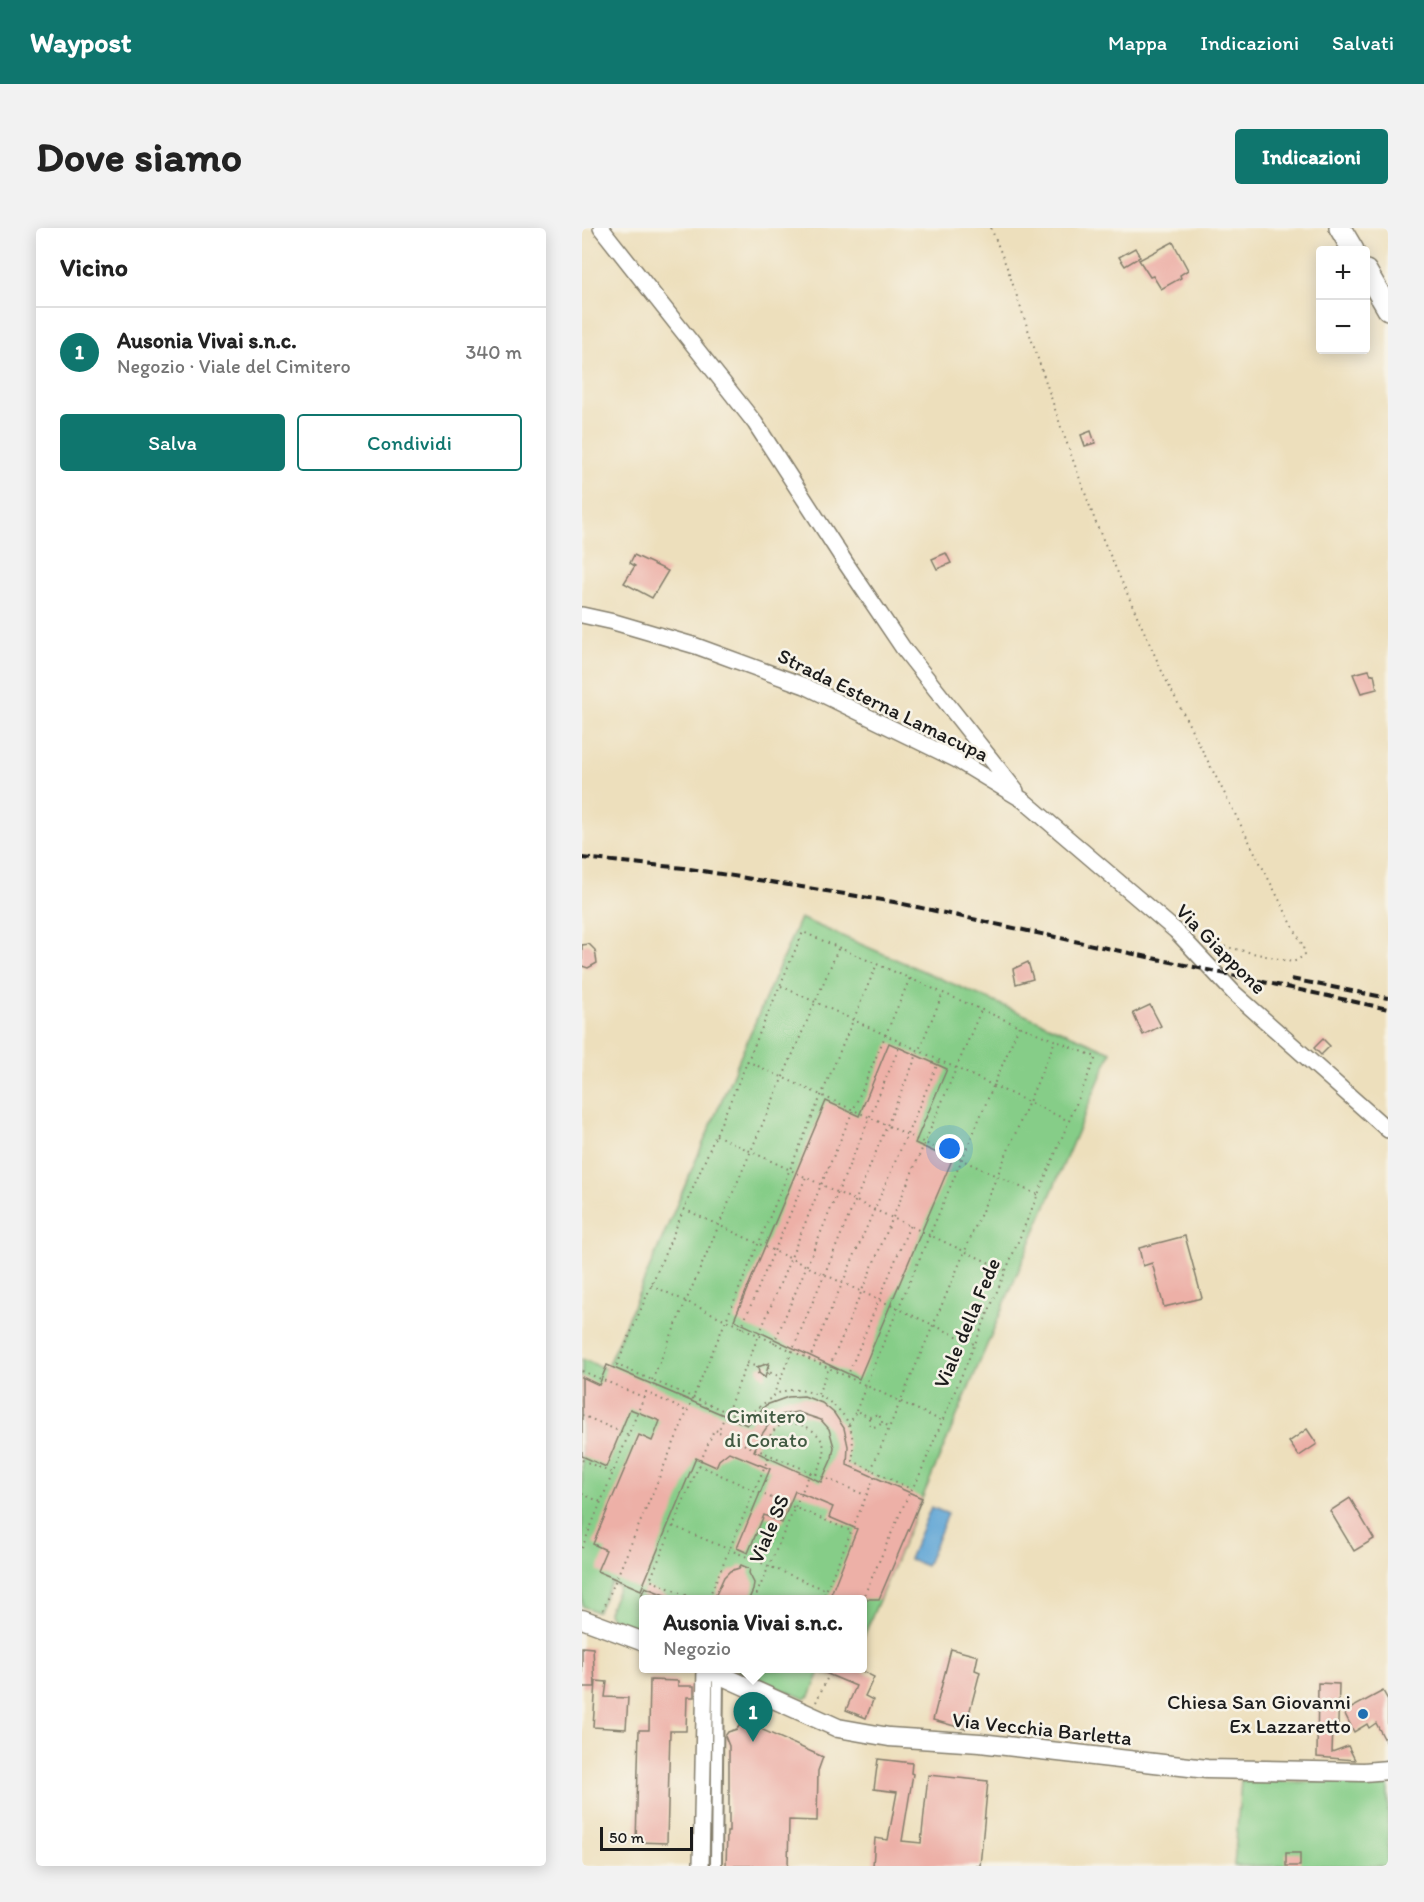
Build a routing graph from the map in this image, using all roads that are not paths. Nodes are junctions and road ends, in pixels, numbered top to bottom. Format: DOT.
graph roads {
  1 [pos="601,228"];
  2 [pos="1340,228"];
  3 [pos="1351,246"];
  4 [pos="1370,279"];
  5 [pos="1388,309"];
  6 [pos="582,615"];
  7 [pos="1023,800"];
  8 [pos="1388,1130"];
  9 [pos="589,1621"];
  10 [pos="639,1640"];
  11 [pos="710,1673"];
  12 [pos="710,1673"];
  13 [pos="710,1673"];
  14 [pos="717,1673"];
  15 [pos="1388,1770"];
  16 [pos="701,1866"];
  17 [pos="709,1866"];
  18 [pos="716,1866"];
  1 -- 7 [label="street"];
  2 -- 3 [label="main road"];
  4 -- 5 [label="main road"];
  6 -- 7 [label="street, Strada Esterna Lamacupa"];
  7 -- 8 [label="street, Via Giappone"];
  9 -- 10 [label="street"];
  11 -- 16 [label="street"];
  12 -- 17 [label="street"];
  13 -- 18 [label="street"];
  14 -- 15 [label="street, Via Vecchia Barletta"];
}
